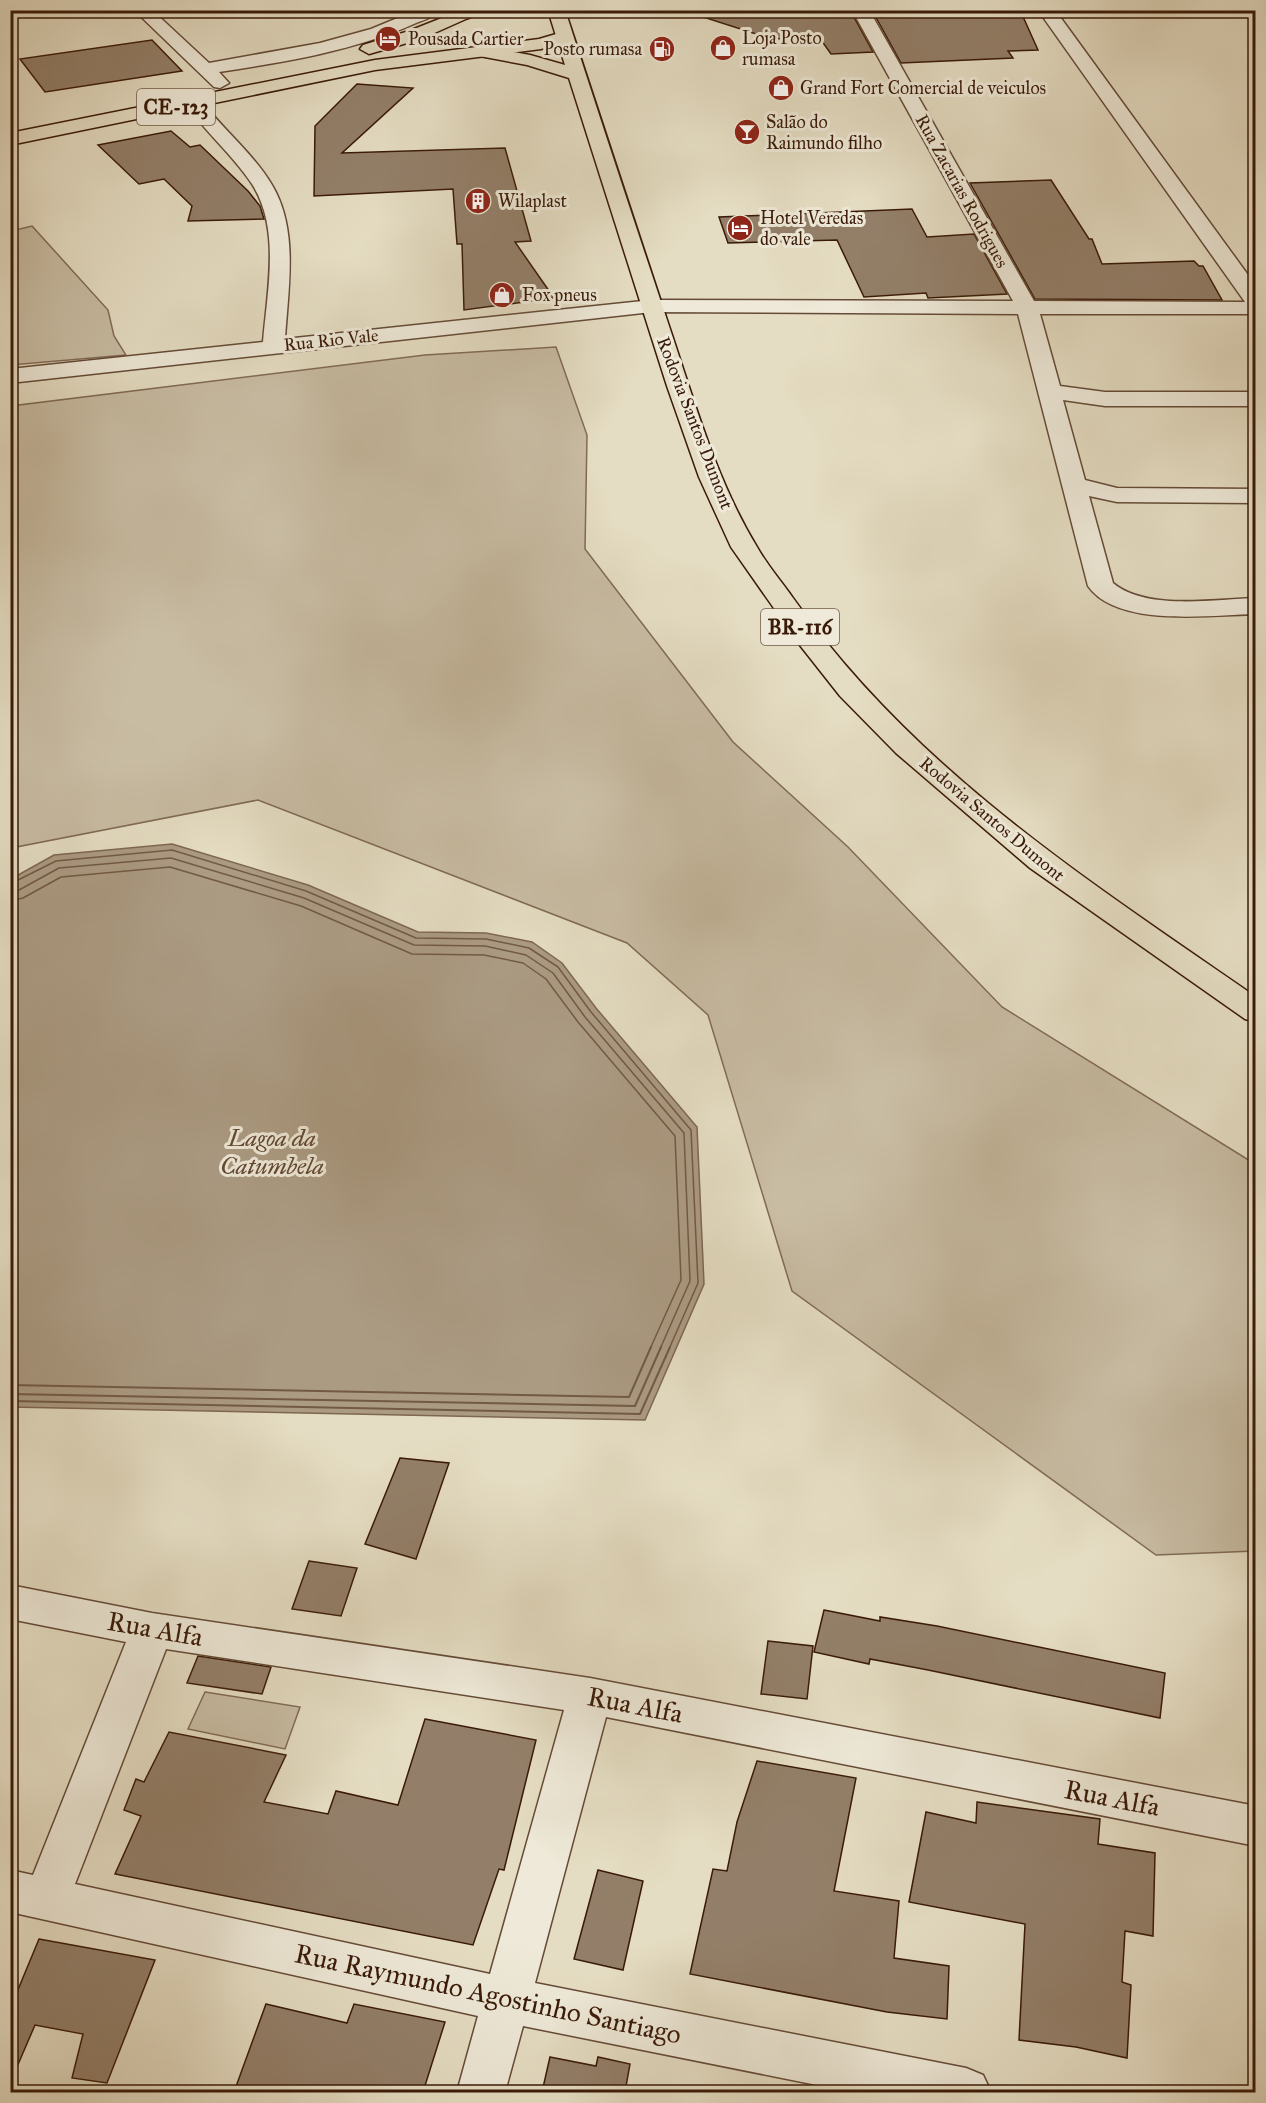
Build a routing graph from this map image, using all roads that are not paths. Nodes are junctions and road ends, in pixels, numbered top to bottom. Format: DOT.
graph roads {
  1 [pos="142,10"];
  2 [pos="550,10"];
  3 [pos="860,10"];
  4 [pos="1046,10"];
  5 [pos="556,11"];
  6 [pos="470,12"];
  7 [pos="438,17"];
  8 [pos="563,37"];
  9 [pos="476,52"];
  10 [pos="335,66"];
  11 [pos="205,69"];
  12 [pos="576,74"];
  13 [pos="220,83"];
  14 [pos="194,103"];
  15 [pos="10,123"];
  16 [pos="10,139"];
  17 [pos="1256,302"];
  18 [pos="652,306"];
  19 [pos="1256,308"];
  20 [pos="1028,309"];
  21 [pos="274,346"];
  22 [pos="10,376"];
  23 [pos="1048,392"];
  24 [pos="1256,399"];
  25 [pos="1075,485"];
  26 [pos="1256,496"];
  27 [pos="1256,606"];
  28 [pos="1256,1012"];
  29 [pos="10,1602"];
  30 [pos="152,1630"];
  31 [pos="590,1696"];
  32 [pos="1256,1826"];
  33 [pos="29,1895"];
  34 [pos="506,2000"];
  35 [pos="481,2092"];
  36 [pos="966,2092"];
  1 -- 11 [label="street"];
  2 -- 5 [label="main road"];
  3 -- 20 [label="street, Rua Zacarias Rodrigues"];
  4 -- 17 [label="street"];
  5 -- 8 [label="main road, Rodovia Santos Dumont / BR-116"];
  6 -- 7 [label="main road"];
  7 -- 9 [label="main road"];
  7 -- 10 [label="main road"];
  7 -- 11 [label="street"];
  8 -- 9 [label="main road"];
  8 -- 12 [label="main road, Rodovia Santos Dumont / BR-116"];
  9 -- 10 [label="main road"];
  9 -- 12 [label="main road"];
  10 -- 13 [label="main road, CE-123"];
  10 -- 14 [label="main road, CE-123"];
  11 -- 13 [label="street"];
  12 -- 18 [label="main road, Rodovia Santos Dumont / BR-116"];
  13 -- 15 [label="main road, CE-123"];
  14 -- 16 [label="main road, CE-123"];
  14 -- 21 [label="street"];
  18 -- 20 [label="street, Rua Rio Vale"];
  18 -- 21 [label="street, Rua Rio Vale"];
  18 -- 28 [label="main road, Rodovia Santos Dumont / BR-116"];
  19 -- 20 [label="street, Rua Rio Vale"];
  20 -- 23 [label="street, Rua Zacarias Rodrigues"];
  21 -- 22 [label="street, Rua Rio Vale"];
  23 -- 24 [label="street"];
  23 -- 25 [label="street, Rua Zacarias Rodrigues"];
  25 -- 26 [label="street"];
  25 -- 27 [label="street, Rua Zacarias Rodrigues"];
  29 -- 30 [label="street, Rua Alfa"];
  30 -- 31 [label="street, Rua Alfa"];
  30 -- 33 [label="street"];
  31 -- 32 [label="street, Rua Alfa"];
  31 -- 34 [label="street"];
  33 -- 34 [label="street, Rua Raymundo Agostinho Santiago"];
  34 -- 35 [label="street"];
  34 -- 36 [label="street, Rua Raymundo Agostinho Santiago"];
}
